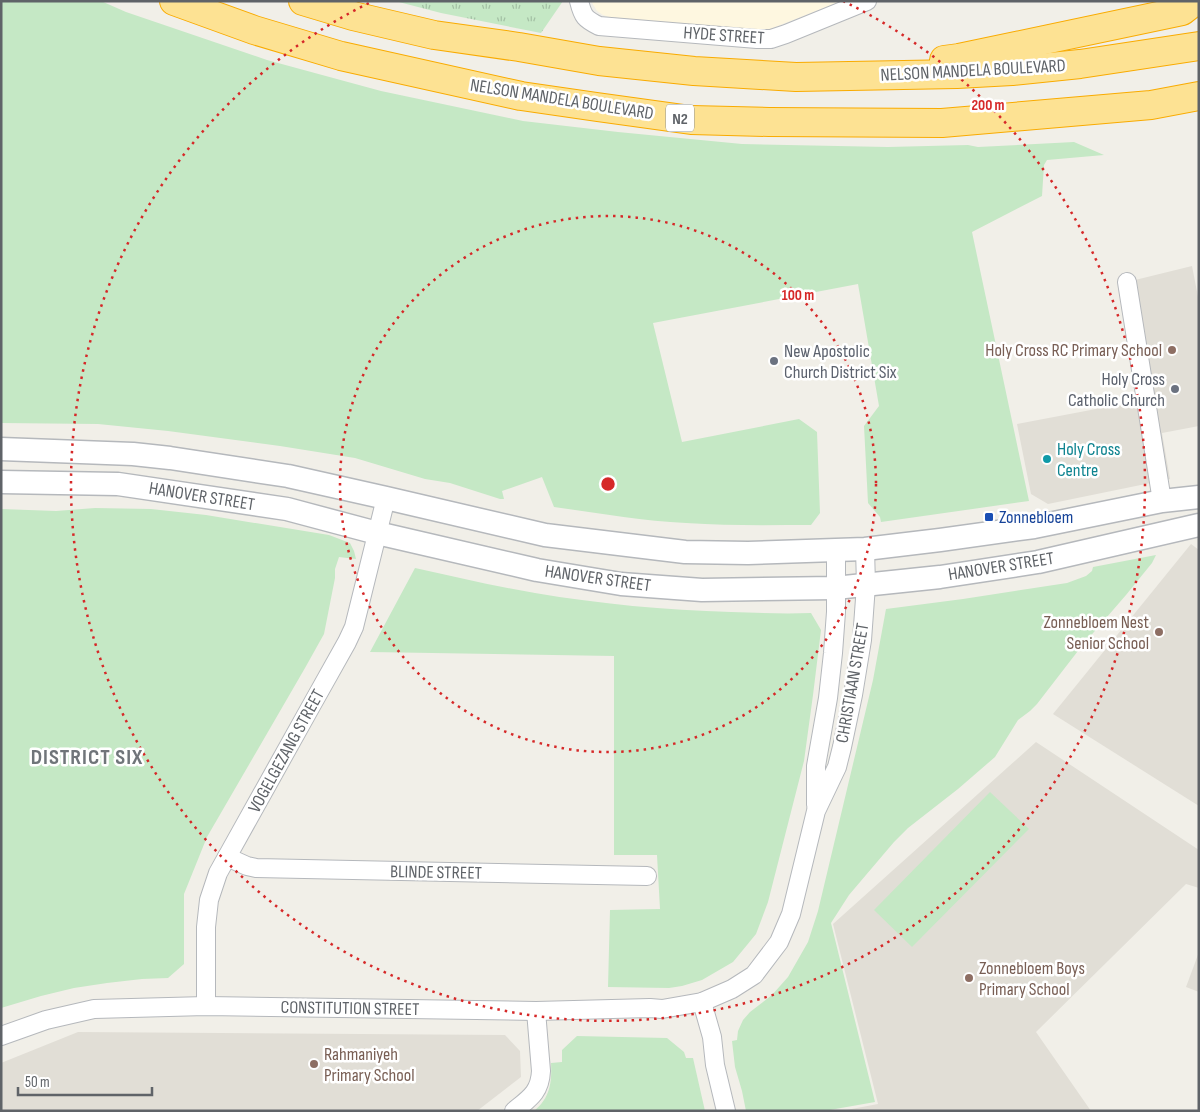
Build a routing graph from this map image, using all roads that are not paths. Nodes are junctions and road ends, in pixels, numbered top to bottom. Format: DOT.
graph roads {
  1 [pos="174,1"];
  2 [pos="303,1"];
  3 [pos="867,1"];
  4 [pos="1195,1"];
  5 [pos="580,5"];
  6 [pos="1199,46"];
  7 [pos="796,77"];
  8 [pos="1199,96"];
  9 [pos="1199,114"];
  10 [pos="942,123"];
  11 [pos="1127,282"];
  12 [pos="1,450"];
  13 [pos="1,482"];
  14 [pos="1199,497"];
  15 [pos="386,498"];
  16 [pos="1162,501"];
  17 [pos="1199,525"];
  18 [pos="377,533"];
  19 [pos="865,549"];
  20 [pos="836,550"];
  21 [pos="866,585"];
  22 [pos="836,588"];
  23 [pos="816,811"];
  24 [pos="227,857"];
  25 [pos="647,876"];
  26 [pos="702,1002"];
  27 [pos="206,1006"];
  28 [pos="536,1011"];
  29 [pos="1,1036"];
  30 [pos="514,1111"];
  31 [pos="726,1111"];
  1 -- 10 [label="highway, NELSON MANDELA BOULEVARD / N2"];
  2 -- 7 [label="highway, NELSON MANDELA BOULEVARD"];
  3 -- 5 [label="street, HYDE STREET"];
  4 -- 7 [label="highway"];
  6 -- 7 [label="highway, NELSON MANDELA BOULEVARD"];
  8 -- 10 [label="highway, NELSON MANDELA BOULEVARD / N2"];
  9 -- 10 [label="highway"];
  11 -- 16 [label="street"];
  12 -- 15 [label="street, HANOVER STREET"];
  13 -- 18 [label="street, HANOVER STREET"];
  14 -- 16 [label="street, HANOVER STREET"];
  15 -- 18 [label="street, VOGELGEZANG STREET"];
  15 -- 20 [label="street, HANOVER STREET"];
  16 -- 19 [label="street, HANOVER STREET"];
  17 -- 21 [label="street, HANOVER STREET"];
  18 -- 22 [label="street, HANOVER STREET"];
  18 -- 24 [label="street, VOGELGEZANG STREET"];
  19 -- 20 [label="street, HANOVER STREET"];
  19 -- 21 [label="street, CHRISTIAAN STREET"];
  20 -- 22 [label="street, CHRISTIAAN STREET"];
  21 -- 22 [label="street, HANOVER STREET"];
  21 -- 23 [label="street, CHRISTIAAN STREET"];
  22 -- 23 [label="street, CHRISTIAAN STREET"];
  23 -- 26 [label="street, CHRISTIAAN STREET"];
  24 -- 25 [label="street, BLINDE STREET"];
  24 -- 27 [label="street, VOGELGEZANG STREET"];
  26 -- 28 [label="street, CONSTITUTION STREET"];
  26 -- 31 [label="street"];
  27 -- 28 [label="street, CONSTITUTION STREET"];
  27 -- 29 [label="street, CONSTITUTION STREET"];
  28 -- 30 [label="street"];
}
